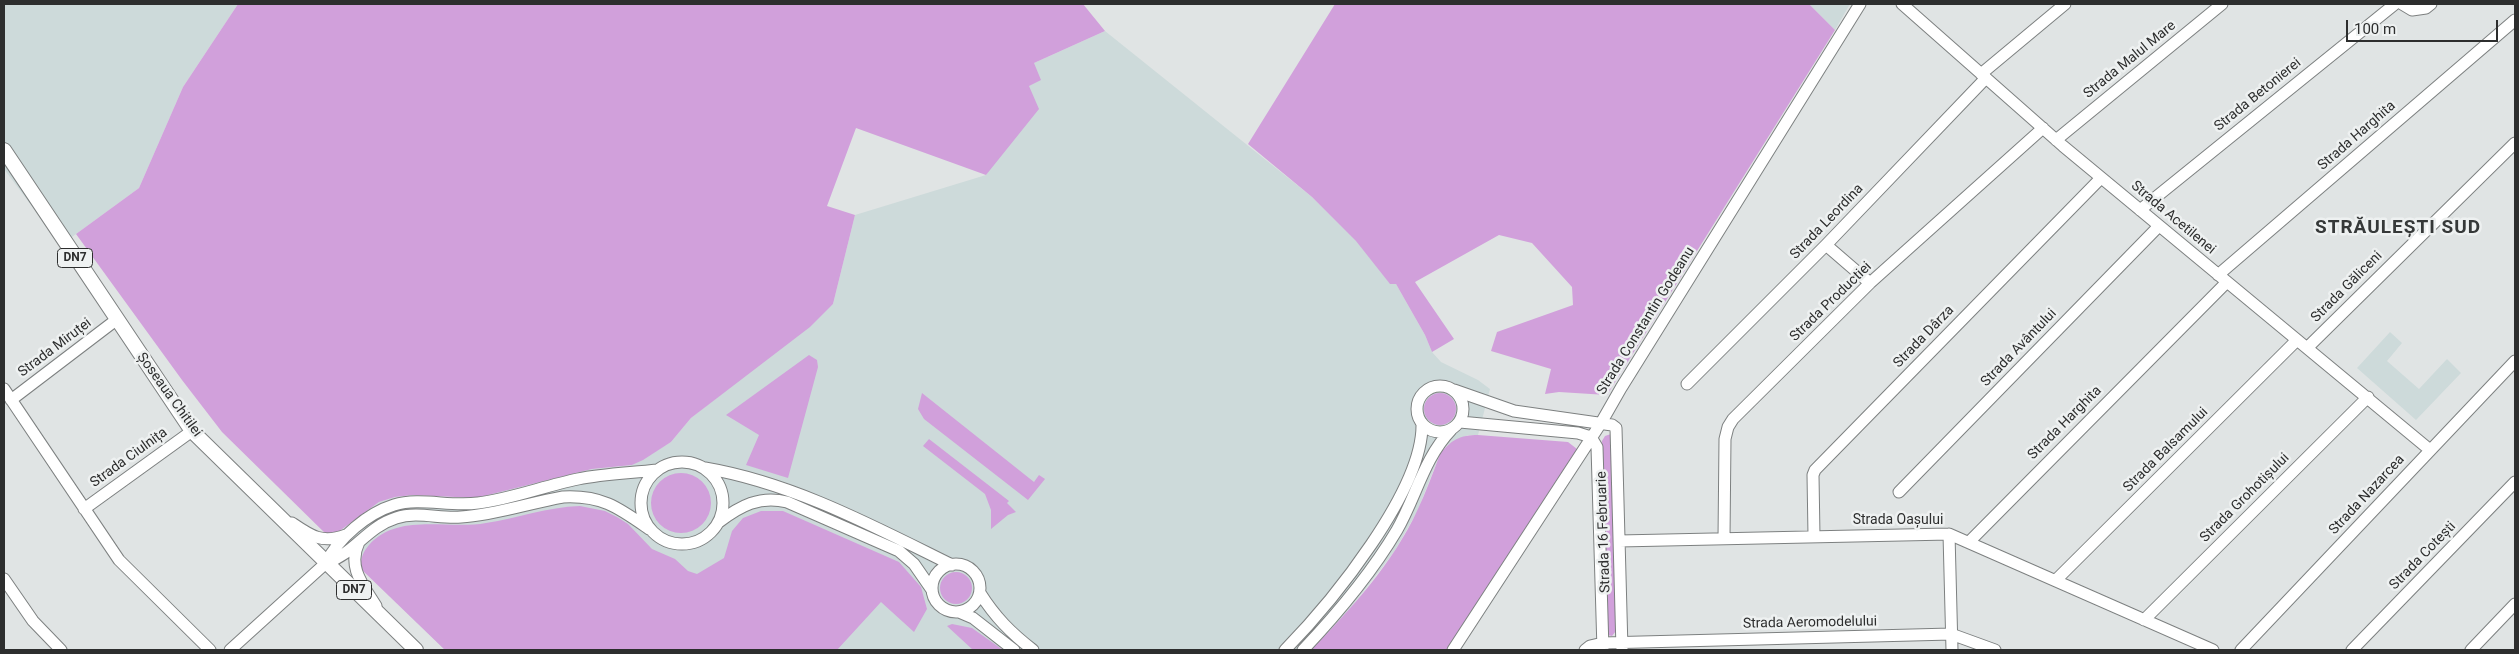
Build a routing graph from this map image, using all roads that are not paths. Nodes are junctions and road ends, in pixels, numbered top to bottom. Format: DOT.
graph roads {
  1 [pos="1860,4"];
  2 [pos="2065,4"];
  3 [pos="2222,4"];
  4 [pos="2395,4"];
  5 [pos="2402,4"];
  6 [pos="2431,4"];
  7 [pos="1906,5"];
  8 [pos="2515,20"];
  9 [pos="1984,76"];
  10 [pos="2043,128"];
  11 [pos="2056,140"];
  12 [pos="2515,142"];
  13 [pos="4,150"];
  14 [pos="2101,178"];
  15 [pos="2140,210"];
  16 [pos="2159,226"];
  17 [pos="1826,245"];
  18 [pos="2222,279"];
  19 [pos="1870,283"];
  20 [pos="116,320"];
  21 [pos="2298,340"];
  22 [pos="2307,348"];
  23 [pos="2515,361"];
  24 [pos="1687,384"];
  25 [pos="4,389"];
  26 [pos="1454,390"];
  27 [pos="2368,397"];
  28 [pos="11,400"];
  29 [pos="1422,423"];
  30 [pos="1601,424"];
  31 [pos="1455,426"];
  32 [pos="192,431"];
  33 [pos="1591,436"];
  34 [pos="2430,450"];
  35 [pos="705,468"];
  36 [pos="657,470"];
  37 [pos="2515,482"];
  38 [pos="1899,492"];
  39 [pos="264,503"];
  40 [pos="84,509"];
  41 [pos="719,522"];
  42 [pos="650,529"];
  43 [pos="350,533"];
  44 [pos="1949,534"];
  45 [pos="1814,536"];
  46 [pos="1724,538"];
  47 [pos="1619,541"];
  48 [pos="359,542"];
  49 [pos="1968,542"];
  50 [pos="326,563"];
  51 [pos="952,565"];
  52 [pos="4,580"];
  53 [pos="2056,580"];
  54 [pos="932,590"];
  55 [pos="980,593"];
  56 [pos="2515,604"];
  57 [pos="959,612"];
  58 [pos="382,617"];
  59 [pos="2144,620"];
  60 [pos="1952,634"];
  61 [pos="1622,646"];
  62 [pos="1603,647"];
  63 [pos="61,650"];
  64 [pos="210,650"];
  65 [pos="230,650"];
  66 [pos="416,650"];
  67 [pos="1014,650"];
  68 [pos="1033,650"];
  69 [pos="1285,650"];
  70 [pos="1303,650"];
  71 [pos="1453,650"];
  72 [pos="1585,650"];
  73 [pos="1952,650"];
  74 [pos="1995,650"];
  75 [pos="2213,650"];
  76 [pos="2241,650"];
  77 [pos="2352,650"];
  78 [pos="2471,650"];
  1 -- 30 [label="street, Strada Constantin Godeanu"];
  2 -- 9 [label="street, Strada Leordina"];
  3 -- 11 [label="street, Strada Malul Mare"];
  4 -- 15 [label="street, Strada Betonierei"];
  5 -- 6 [label="street"];
  7 -- 9 [label="street, Strada Acetilenei"];
  8 -- 18 [label="street, Strada Harghita"];
  9 -- 10 [label="street, Strada Acetilenei"];
  9 -- 17 [label="street, Strada Leordina"];
  10 -- 11 [label="street, Strada Acetilenei"];
  10 -- 19 [label="street, Strada Productiei"];
  11 -- 14 [label="street, Strada Acetilenei"];
  12 -- 22 [label="street, Strada Găliceni"];
  13 -- 20 [label="main road, Șoseaua Chitilei / DN7"];
  14 -- 15 [label="street, Strada Acetilenei"];
  14 -- 45 [label="street, Strada Dârza"];
  15 -- 16 [label="street, Strada Acetilenei"];
  16 -- 18 [label="street, Strada Acetilenei"];
  16 -- 38 [label="street, Strada Avântului"];
  17 -- 19 [label="street"];
  17 -- 24 [label="street, Strada Leordina"];
  18 -- 21 [label="street, Strada Acetilenei"];
  18 -- 49 [label="street, Strada Harghita"];
  19 -- 46 [label="street, Strada Productiei"];
  20 -- 28 [label="street, Strada Miruței"];
  20 -- 32 [label="main road, Șoseaua Chitilei / DN7"];
  21 -- 22 [label="street, Strada Acetilenei"];
  21 -- 53 [label="street, Strada Balsamului"];
  22 -- 27 [label="street, Strada Acetilenei"];
  23 -- 34 [label="street, Strada Nazarcea"];
  25 -- 28 [label="street"];
  26 -- 29 [label="street"];
  26 -- 30 [label="street"];
  26 -- 31 [label="street"];
  27 -- 34 [label="street, Strada Acetilenei"];
  27 -- 59 [label="street, Strada Grohotișului"];
  28 -- 40 [label="street"];
  29 -- 31 [label="street"];
  29 -- 69 [label="street"];
  30 -- 33 [label="street, Strada Constantin Godeanu"];
  30 -- 47 [label="street, Strada 16 Februarie"];
  31 -- 33 [label="street"];
  31 -- 70 [label="street"];
  32 -- 39 [label="main road, Șoseaua Chitilei / DN7"];
  32 -- 40 [label="street, Strada Ciulnița"];
  33 -- 62 [label="street, Strada 16 Februarie"];
  33 -- 71 [label="street, Strada Constantin Godeanu"];
  34 -- 76 [label="street, Strada Nazarcea"];
  35 -- 36 [label="street"];
  35 -- 41 [label="street"];
  35 -- 51 [label="street"];
  36 -- 42 [label="street"];
  36 -- 43 [label="street"];
  37 -- 77 [label="street, Strada Cotești"];
  39 -- 43 [label="street"];
  39 -- 50 [label="main road, Șoseaua Chitilei / DN7"];
  40 -- 64 [label="street"];
  41 -- 42 [label="street"];
  41 -- 54 [label="street"];
  42 -- 48 [label="street"];
  43 -- 50 [label="street"];
  44 -- 45 [label="street, Strada Oașului"];
  44 -- 49 [label="street, Strada Oașului"];
  44 -- 60 [label="street"];
  45 -- 46 [label="street, Strada Oașului"];
  46 -- 47 [label="street, Strada Oașului"];
  47 -- 61 [label="street, Strada 16 Februarie"];
  48 -- 50 [label="street"];
  48 -- 58 [label="street"];
  49 -- 53 [label="street, Strada Oașului"];
  50 -- 58 [label="main road, Șoseaua Chitilei / DN7"];
  50 -- 65 [label="street"];
  51 -- 54 [label="street"];
  51 -- 55 [label="street"];
  52 -- 63 [label="street"];
  53 -- 59 [label="street, Strada Oașului"];
  54 -- 57 [label="street"];
  55 -- 57 [label="street"];
  55 -- 68 [label="street"];
  56 -- 78 [label="street"];
  57 -- 67 [label="street"];
  58 -- 66 [label="main road, Șoseaua Chitilei / DN7"];
  59 -- 75 [label="street, Strada Oașului"];
  60 -- 61 [label="street, Strada Aeromodelului"];
  60 -- 73 [label="street"];
  60 -- 74 [label="street, Strada Aeromodelului"];
  61 -- 62 [label="street, Strada Aeromodelului"];
  62 -- 72 [label="street, Strada Aeromodelului"];
}
